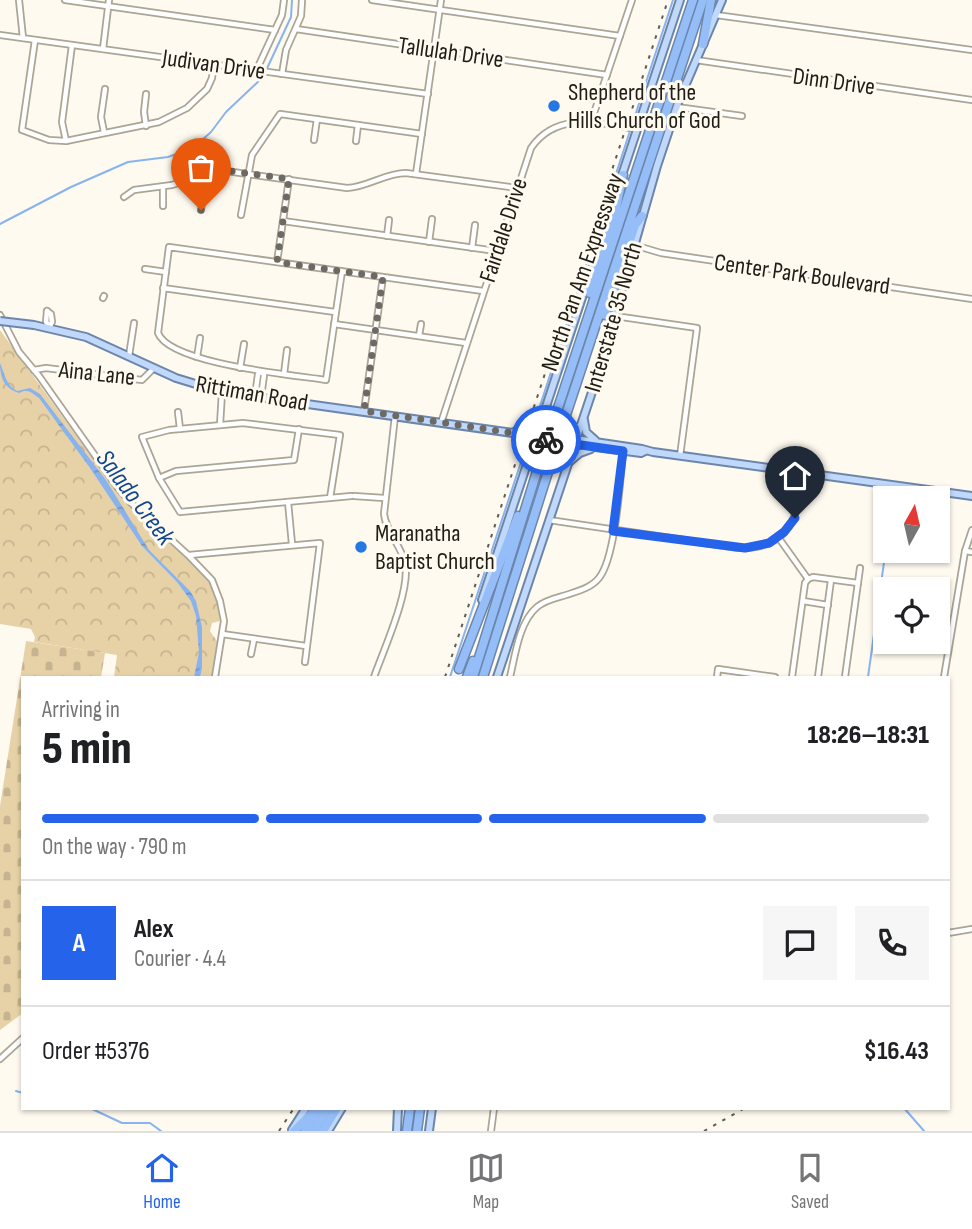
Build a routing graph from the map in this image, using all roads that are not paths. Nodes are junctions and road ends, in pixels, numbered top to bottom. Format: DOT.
graph roads {
  1 [pos="19,0"];
  2 [pos="65,0"];
  3 [pos="109,0"];
  4 [pos="284,0"];
  5 [pos="302,0"];
  6 [pos="372,0"];
  7 [pos="441,0"];
  8 [pos="632,0"];
  9 [pos="680,0"];
  10 [pos="693,0"];
  11 [pos="703,0"];
  12 [pos="711,0"];
  13 [pos="722,0"];
  14 [pos="108,7"];
  15 [pos="440,10"];
  16 [pos="716,15"];
  17 [pos="296,29"];
  18 [pos="275,30"];
  19 [pos="0,35"];
  20 [pos="620,36"];
  21 [pos="23,38"];
  22 [pos="35,40"];
  23 [pos="702,44"];
  24 [pos="72,45"];
  25 [pos="103,48"];
  26 [pos="434,50"];
  27 [pos="972,50"];
  28 [pos="696,60"];
  29 [pos="214,64"];
  30 [pos="260,70"];
  31 [pos="282,74"];
  32 [pos="607,75"];
  33 [pos="105,89"];
  34 [pos="146,94"];
  35 [pos="428,94"];
  36 [pos="972,100"];
  37 [pos="677,107"];
  38 [pos="742,116"];
  39 [pos="317,119"];
  40 [pos="591,122"];
  41 [pos="358,125"];
  42 [pos="146,126"];
  43 [pos="633,128"];
  44 [pos="104,132"];
  45 [pos="422,134"];
  46 [pos="314,140"];
  47 [pos="65,141"];
  48 [pos="356,141"];
  49 [pos="206,174"];
  50 [pos="247,174"];
  51 [pos="416,174"];
  52 [pos="622,175"];
  53 [pos="289,179"];
  54 [pos="163,187"];
  55 [pos="517,188"];
  56 [pos="124,197"];
  57 [pos="163,206"];
  58 [pos="201,210"];
  59 [pos="241,215"];
  60 [pos="642,216"];
  61 [pos="432,219"];
  62 [pos="389,220"];
  63 [pos="283,221"];
  64 [pos="475,225"];
  65 [pos="387,236"];
  66 [pos="429,242"];
  67 [pos="633,245"];
  68 [pos="472,248"];
  69 [pos="496,251"];
  70 [pos="277,262"];
  71 [pos="145,269"];
  72 [pos="342,271"];
  73 [pos="166,272"];
  74 [pos="383,277"];
  75 [pos="163,288"];
  76 [pos="483,291"];
  77 [pos="972,299"];
  78 [pos="335,312"];
  79 [pos="0,315"];
  80 [pos="615,316"];
  81 [pos="0,321"];
  82 [pos="134,323"];
  83 [pos="334,324"];
  84 [pos="421,324"];
  85 [pos="376,330"];
  86 [pos="419,336"];
  87 [pos="200,338"];
  88 [pos="466,343"];
  89 [pos="244,344"];
  90 [pos="576,347"];
  91 [pos="287,350"];
  92 [pos="129,356"];
  93 [pos="197,357"];
  94 [pos="584,362"];
  95 [pos="154,368"];
  96 [pos="240,368"];
  97 [pos="34,370"];
  98 [pos="262,371"];
  99 [pos="284,374"];
  100 [pos="222,392"];
  101 [pos="258,397"];
  102 [pos="364,411"];
  103 [pos="178,412"];
  104 [pos="395,416"];
  105 [pos="543,417"];
  106 [pos="441,423"];
  107 [pos="582,423"];
  108 [pos="220,425"];
  109 [pos="180,429"];
  110 [pos="299,429"];
  111 [pos="523,434"];
  112 [pos="536,436"];
  113 [pos="575,442"];
  114 [pos="601,445"];
  115 [pos="623,451"];
  116 [pos="645,451"];
  117 [pos="530,452"];
  118 [pos="543,452"];
  119 [pos="680,456"];
  120 [pos="567,462"];
  121 [pos="804,473"];
  122 [pos="159,478"];
  123 [pos="971,497"];
  124 [pos="330,498"];
  125 [pos="384,498"];
  126 [pos="288,502"];
  127 [pos="548,520"];
  128 [pos="972,530"];
  129 [pos="613,531"];
  130 [pos="778,537"];
  131 [pos="292,544"];
  132 [pos="965,551"];
  133 [pos="972,552"];
  134 [pos="511,553"];
  135 [pos="188,555"];
  136 [pos="860,568"];
  137 [pos="808,579"];
  138 [pos="831,579"];
  139 [pos="858,583"];
  140 [pos="803,601"];
  141 [pos="828,605"];
  142 [pos="222,634"];
  143 [pos="254,639"];
  144 [pos="306,646"];
  145 [pos="251,654"];
  146 [pos="305,662"];
  147 [pos="458,673"];
  148 [pos="215,676"];
  149 [pos="374,676"];
  150 [pos="467,676"];
  151 [pos="474,676"];
  152 [pos="484,676"];
  153 [pos="497,676"];
  154 [pos="509,676"];
  155 [pos="717,676"];
  156 [pos="768,676"];
  157 [pos="792,676"];
  158 [pos="818,676"];
  159 [pos="845,676"];
  160 [pos="944,676"];
  161 [pos="972,929"];
  162 [pos="950,933"];
  163 [pos="21,1040"];
  164 [pos="0,1059"];
  165 [pos="305,1110"];
  166 [pos="316,1110"];
  167 [pos="317,1110"];
  168 [pos="327,1110"];
  169 [pos="336,1110"];
  170 [pos="341,1110"];
  171 [pos="398,1110"];
  172 [pos="410,1110"];
  173 [pos="420,1110"];
  174 [pos="432,1110"];
  175 [pos="494,1110"];
  176 [pos="293,1131"];
  177 [pos="305,1131"];
  178 [pos="314,1131"];
  179 [pos="326,1131"];
  180 [pos="397,1131"];
  181 [pos="407,1131"];
  182 [pos="417,1131"];
  183 [pos="429,1131"];
  184 [pos="491,1131"];
  1 -- 21 [label="street"];
  2 -- 14 [label="street"];
  3 -- 14 [label="street"];
  4 -- 18 [label="street"];
  5 -- 17 [label="street"];
  6 -- 15 [label="street"];
  7 -- 15 [label="street"];
  8 -- 20 [label="street"];
  9 -- 43 [label="main road, Interstate 35 North"];
  10 -- 90 [label="highway, North Pan Am Expressway"];
  11 -- 94 [label="highway, North Pan Am Expressway"];
  12 -- 23 [label="highway"];
  13 -- 16 [label="main road, Interstate 35 North"];
  14 -- 18 [label="street"];
  14 -- 25 [label="street"];
  15 -- 20 [label="street"];
  15 -- 26 [label="street"];
  16 -- 23 [label="main road, Interstate 35 North"];
  16 -- 27 [label="street"];
  17 -- 26 [label="street, Tallulah Drive"];
  17 -- 31 [label="street"];
  18 -- 30 [label="street"];
  19 -- 21 [label="street, Judivan Drive"];
  20 -- 32 [label="street"];
  21 -- 22 [label="street, Judivan Drive"];
  22 -- 24 [label="street, Judivan Drive"];
  22 -- 47 [label="street"];
  23 -- 28 [label="main road, Interstate 35 North"];
  24 -- 25 [label="street, Judivan Drive"];
  24 -- 47 [label="street"];
  25 -- 29 [label="street, Judivan Drive"];
  26 -- 32 [label="street, Tallulah Drive"];
  26 -- 35 [label="street"];
  28 -- 36 [label="street, Dinn Drive"];
  28 -- 37 [label="main road, Interstate 35 North"];
  29 -- 30 [label="street, Judivan Drive"];
  29 -- 42 [label="street"];
  30 -- 31 [label="street, Judivan Drive"];
  31 -- 35 [label="street, Judivan Drive"];
  32 -- 40 [label="street"];
  33 -- 44 [label="street"];
  34 -- 42 [label="street"];
  35 -- 45 [label="street"];
  37 -- 38 [label="street"];
  37 -- 60 [label="main road, Interstate 35 North"];
  39 -- 41 [label="street"];
  39 -- 46 [label="street"];
  39 -- 50 [label="street"];
  40 -- 43 [label="street, Fairdale Drive"];
  40 -- 55 [label="street, Fairdale Drive"];
  41 -- 45 [label="street"];
  41 -- 48 [label="street"];
  42 -- 44 [label="street"];
  43 -- 52 [label="main road, Interstate 35 North"];
  44 -- 47 [label="street"];
  45 -- 51 [label="street"];
  49 -- 50 [label="street"];
  49 -- 54 [label="street"];
  49 -- 58 [label="street"];
  50 -- 53 [label="street"];
  50 -- 59 [label="street"];
  51 -- 53 [label="street"];
  51 -- 55 [label="street"];
  52 -- 90 [label="highway"];
  52 -- 105 [label="main road, Interstate 35 North"];
  53 -- 63 [label="street"];
  54 -- 56 [label="street"];
  54 -- 57 [label="street"];
  55 -- 69 [label="street, Fairdale Drive"];
  60 -- 67 [label="main road, Interstate 35 North"];
  60 -- 94 [label="highway"];
  61 -- 66 [label="street"];
  62 -- 65 [label="street"];
  63 -- 65 [label="street"];
  63 -- 70 [label="street"];
  64 -- 68 [label="street"];
  65 -- 66 [label="street"];
  66 -- 68 [label="street"];
  67 -- 77 [label="street, Center Park Boulevard"];
  67 -- 80 [label="main road, Interstate 35 North"];
  68 -- 69 [label="street"];
  69 -- 76 [label="street, Fairdale Drive"];
  70 -- 72 [label="street"];
  70 -- 73 [label="street"];
  71 -- 73 [label="street"];
  72 -- 74 [label="street"];
  72 -- 78 [label="street"];
  73 -- 75 [label="street"];
  74 -- 76 [label="street"];
  74 -- 85 [label="street"];
  75 -- 78 [label="street"];
  75 -- 93 [label="street"];
  76 -- 88 [label="street, Fairdale Drive"];
  78 -- 83 [label="street"];
  79 -- 97 [label="street"];
  80 -- 107 [label="main road, Interstate 35 North"];
  80 -- 119 [label="street"];
  81 -- 92 [label="main road, Rittiman Road, bridge"];
  82 -- 92 [label="street"];
  83 -- 85 [label="street"];
  83 -- 99 [label="street"];
  84 -- 86 [label="street"];
  85 -- 86 [label="street"];
  85 -- 102 [label="street"];
  86 -- 88 [label="street"];
  87 -- 93 [label="street"];
  88 -- 106 [label="street, Fairdale Drive"];
  89 -- 96 [label="street"];
  90 -- 118 [label="highway, North Pan Am Expressway, bridge"];
  91 -- 99 [label="street"];
  92 -- 95 [label="main road, Rittiman Road"];
  93 -- 96 [label="street"];
  94 -- 152 [label="highway, North Pan Am Expressway, bridge"];
  95 -- 97 [label="street, Aina Lane"];
  95 -- 100 [label="main road, Rittiman Road"];
  96 -- 98 [label="street"];
  97 -- 135 [label="street"];
  98 -- 99 [label="street"];
  98 -- 101 [label="street"];
  100 -- 101 [label="main road, Rittiman Road"];
  100 -- 108 [label="street"];
  101 -- 102 [label="main road, Rittiman Road"];
  102 -- 104 [label="main road, Rittiman Road"];
  103 -- 109 [label="street"];
  104 -- 106 [label="main road, Rittiman Road"];
  104 -- 125 [label="street"];
  105 -- 107 [label="main road"];
  105 -- 111 [label="main road"];
  105 -- 112 [label="main road, Interstate 35 North"];
  106 -- 111 [label="main road, Rittiman Road"];
  107 -- 113 [label="main road, Interstate 35 North"];
  107 -- 114 [label="main road"];
  108 -- 109 [label="street"];
  108 -- 110 [label="street"];
  109 -- 122 [label="street"];
  110 -- 122 [label="street"];
  110 -- 124 [label="street"];
  111 -- 112 [label="main road, Rittiman Road"];
  111 -- 117 [label="main road"];
  112 -- 113 [label="main road, Rittiman Road"];
  112 -- 117 [label="main road, Interstate 35 North"];
  113 -- 114 [label="main road, Rittiman Road"];
  113 -- 120 [label="main road, Interstate 35 North"];
  114 -- 115 [label="main road, Rittiman Road"];
  114 -- 116 [label="main road, Rittiman Road"];
  114 -- 120 [label="main road"];
  115 -- 116 [label="main road, Rittiman Road"];
  115 -- 129 [label="street"];
  116 -- 119 [label="main road, Rittiman Road"];
  117 -- 120 [label="main road"];
  117 -- 147 [label="main road, Interstate 35 North"];
  118 -- 134 [label="highway, North Pan Am Expressway"];
  118 -- 147 [label="highway"];
  119 -- 121 [label="main road, Rittiman Road"];
  120 -- 127 [label="main road, Interstate 35 North"];
  121 -- 123 [label="main road, Rittiman Road"];
  121 -- 130 [label="street"];
  122 -- 126 [label="street"];
  124 -- 125 [label="street"];
  124 -- 126 [label="street"];
  125 -- 149 [label="street"];
  126 -- 131 [label="street"];
  127 -- 129 [label="street"];
  127 -- 153 [label="main road, Interstate 35 North"];
  128 -- 132 [label="street"];
  129 -- 130 [label="street"];
  129 -- 154 [label="street"];
  130 -- 137 [label="street"];
  131 -- 135 [label="street"];
  131 -- 144 [label="street"];
  132 -- 133 [label="street"];
  132 -- 160 [label="street"];
  134 -- 150 [label="highway"];
  134 -- 151 [label="highway, North Pan Am Expressway"];
  135 -- 142 [label="street"];
  136 -- 139 [label="street"];
  137 -- 138 [label="street"];
  137 -- 140 [label="street"];
  138 -- 139 [label="street"];
  138 -- 141 [label="street"];
  139 -- 159 [label="street"];
  140 -- 141 [label="street"];
  140 -- 157 [label="street"];
  141 -- 158 [label="street"];
  142 -- 143 [label="street"];
  142 -- 148 [label="street"];
  143 -- 144 [label="street"];
  143 -- 145 [label="street"];
  144 -- 146 [label="street"];
  155 -- 156 [label="street"];
  161 -- 162 [label="street"];
  163 -- 164 [label="street"];
  165 -- 176 [label="main road"];
  166 -- 176 [label="highway"];
  167 -- 177 [label="highway"];
  168 -- 178 [label="highway"];
  169 -- 179 [label="highway"];
  170 -- 179 [label="main road"];
  171 -- 180 [label="main road"];
  172 -- 181 [label="highway"];
  173 -- 182 [label="highway"];
  174 -- 183 [label="main road"];
  175 -- 184 [label="street"];
}
